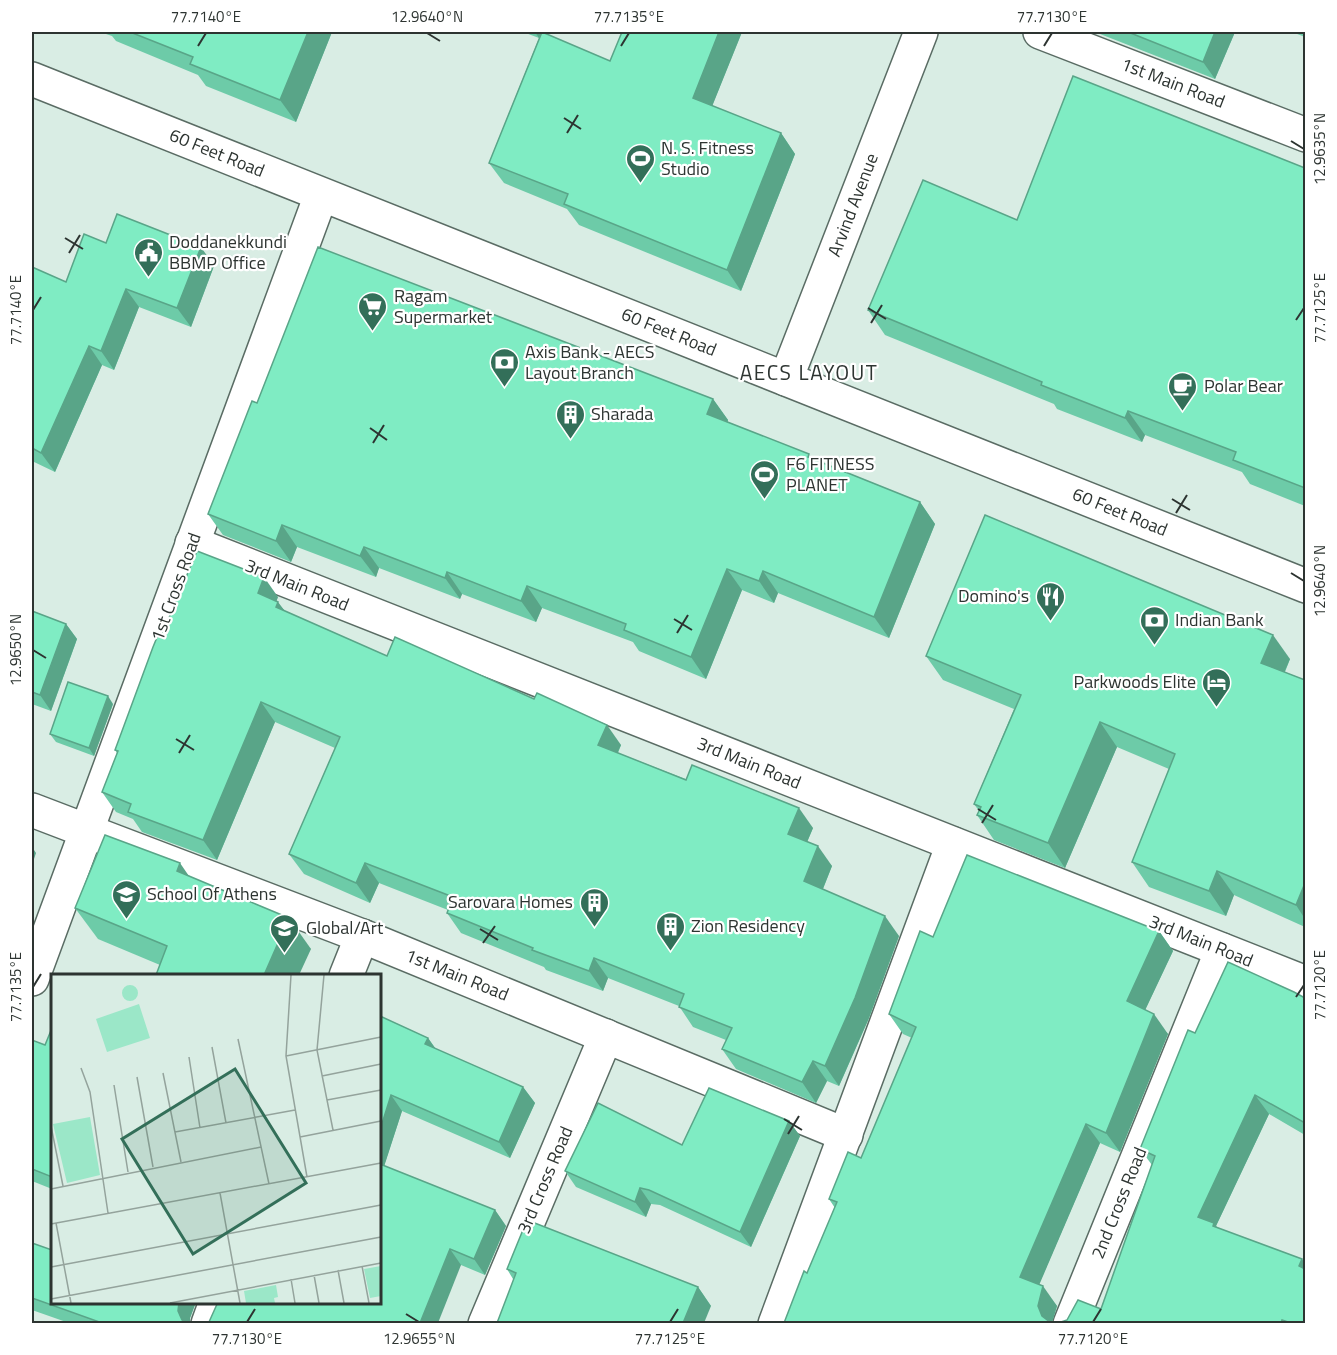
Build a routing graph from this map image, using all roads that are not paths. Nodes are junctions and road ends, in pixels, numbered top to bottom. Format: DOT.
graph roads {
  1 [pos="921,32"];
  2 [pos="1040,32"];
  3 [pos="32,79"];
  4 [pos="1305,135"];
  5 [pos="321,195"];
  6 [pos="786,379"];
  7 [pos="192,543"];
  8 [pos="1305,586"];
  9 [pos="32,810"];
  10 [pos="85,832"];
  11 [pos="953,844"];
  12 [pos="362,936"];
  13 [pos="1222,950"];
  14 [pos="346,974"];
  15 [pos="32,980"];
  16 [pos="1305,983"];
  17 [pos="606,1036"];
  18 [pos="846,1135"];
  19 [pos="215,1304"];
  20 [pos="208,1323"];
  21 [pos="484,1323"];
  22 [pos="776,1323"];
  23 [pos="1070,1323"];
  1 -- 6 [label="street, Arvind Avenue"];
  2 -- 4 [label="street, 1st Main Road"];
  3 -- 5 [label="street, 60 Feet Road"];
  5 -- 6 [label="street, 60 Feet Road"];
  5 -- 7 [label="street, 1st Cross Road"];
  6 -- 8 [label="street, 60 Feet Road"];
  7 -- 10 [label="street, 1st Cross Road"];
  7 -- 11 [label="street, 3rd Main Road"];
  9 -- 10 [label="street, 1st Main Road"];
  10 -- 12 [label="street, 1st Main Road"];
  10 -- 15 [label="street, 1st Cross Road"];
  11 -- 13 [label="street, 3rd Main Road"];
  11 -- 18 [label="street"];
  12 -- 14 [label="street"];
  12 -- 17 [label="street, 1st Main Road"];
  13 -- 16 [label="street, 3rd Main Road"];
  13 -- 23 [label="street, 2nd Cross Road"];
  17 -- 18 [label="street, 1st Main Road"];
  17 -- 21 [label="street, 3rd Cross Road"];
  18 -- 22 [label="street"];
  19 -- 20 [label="street"];
}
